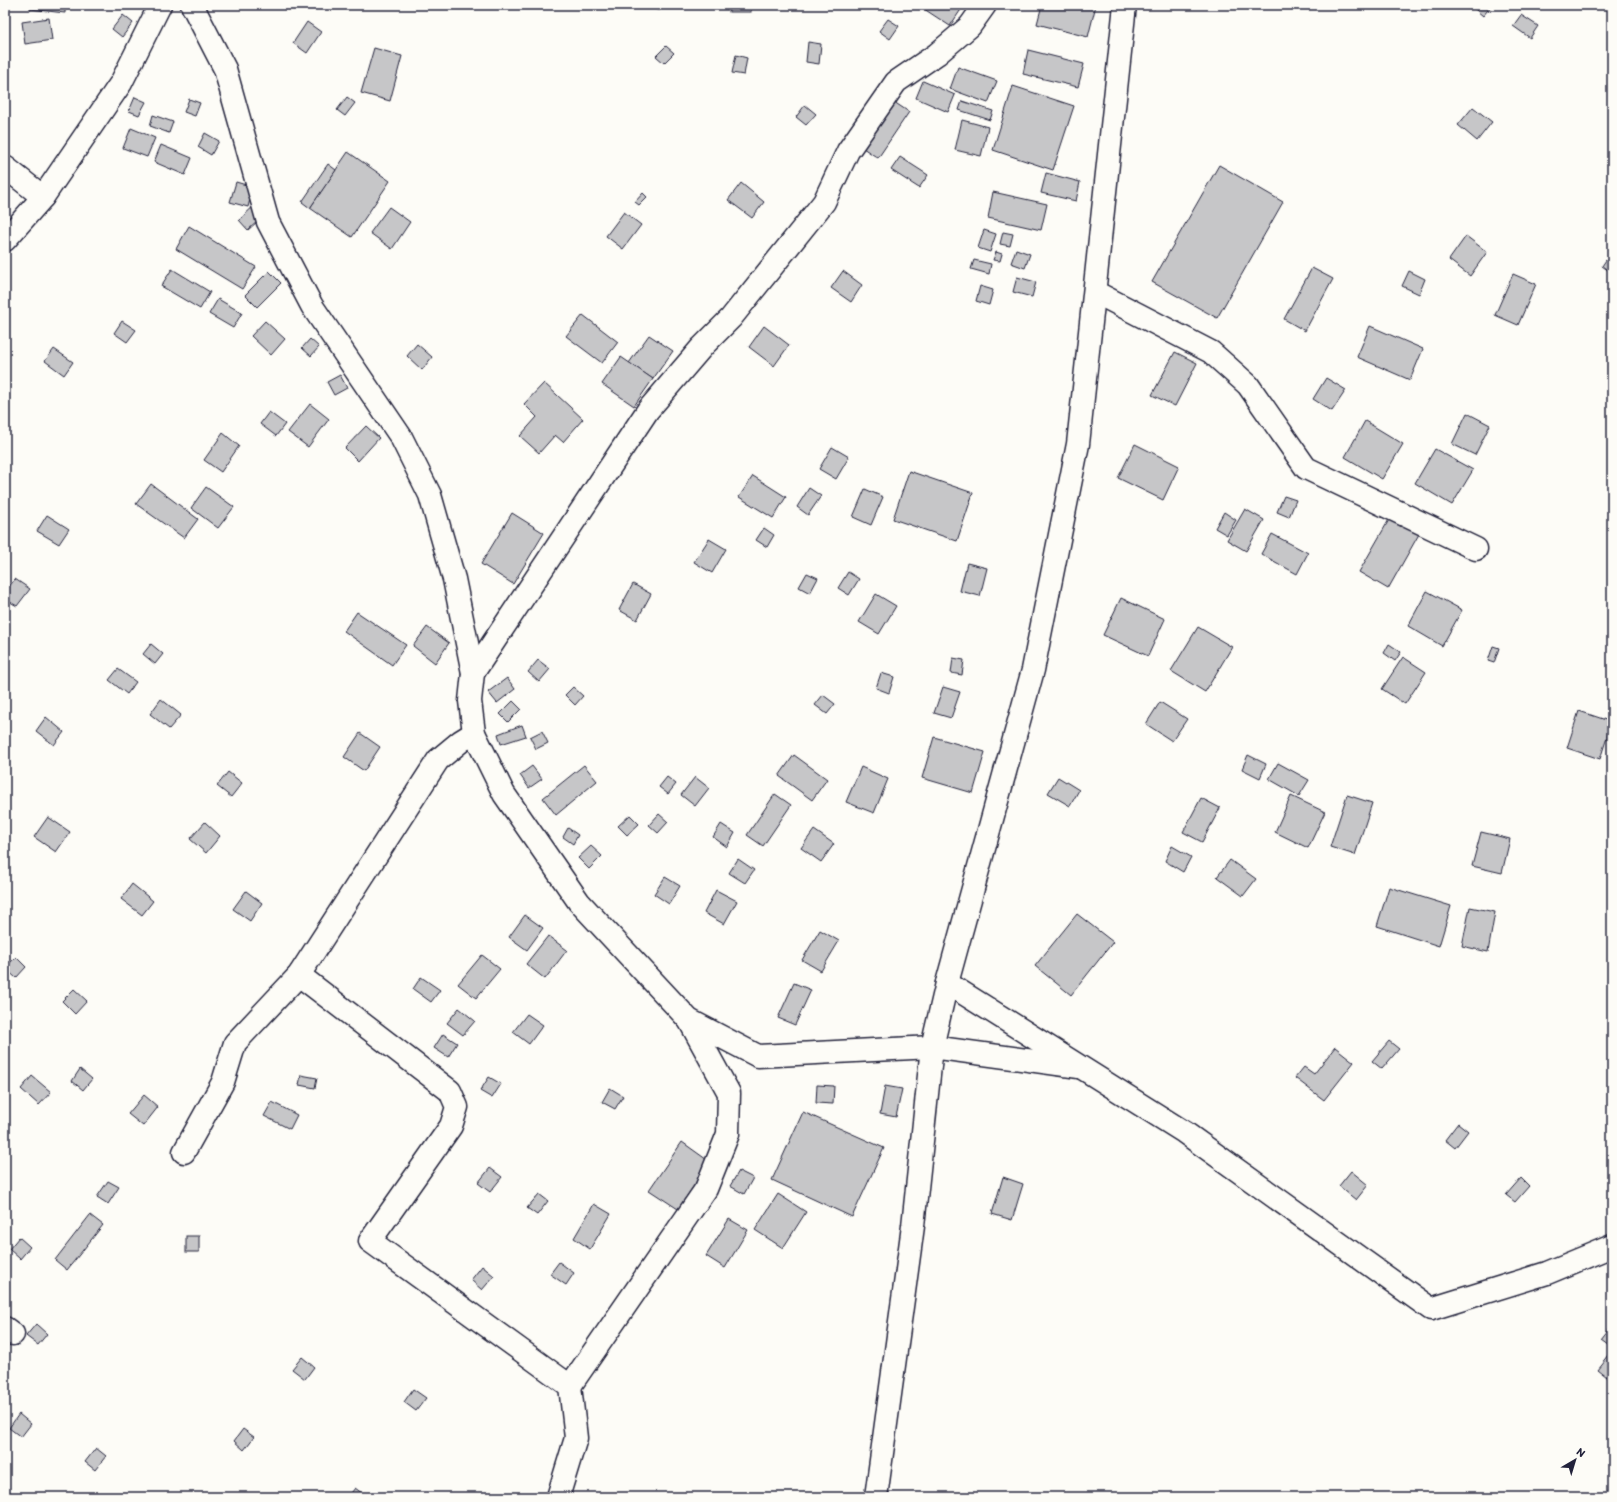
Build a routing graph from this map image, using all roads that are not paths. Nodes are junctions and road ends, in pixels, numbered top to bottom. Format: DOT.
graph roads {
  1 [pos="160,5"];
  2 [pos="192,5"];
  3 [pos="985,5"];
  4 [pos="1125,5"];
  5 [pos="5,167"];
  6 [pos="43,197"];
  7 [pos="5,240"];
  8 [pos="1095,292"];
  9 [pos="1476,550"];
  10 [pos="473,673"];
  11 [pos="474,733"];
  12 [pos="299,975"];
  13 [pos="947,983"];
  14 [pos="690,1020"];
  15 [pos="932,1047"];
  16 [pos="1079,1067"];
  17 [pos="184,1152"];
  18 [pos="1612,1246"];
  19 [pos="570,1386"];
  20 [pos="558,1497"];
  21 [pos="876,1497"];
  1 -- 6 [label="street"];
  2 -- 10 [label="street"];
  3 -- 10 [label="street"];
  4 -- 8 [label="street"];
  5 -- 6 [label="street"];
  6 -- 7 [label="street"];
  8 -- 9 [label="street"];
  8 -- 13 [label="street"];
  10 -- 11 [label="street"];
  11 -- 12 [label="street"];
  11 -- 14 [label="street"];
  12 -- 17 [label="street"];
  12 -- 19 [label="street"];
  13 -- 15 [label="street"];
  13 -- 16 [label="street"];
  14 -- 15 [label="street"];
  14 -- 19 [label="street"];
  15 -- 16 [label="street"];
  15 -- 21 [label="street"];
  16 -- 18 [label="street"];
  19 -- 20 [label="street"];
}
